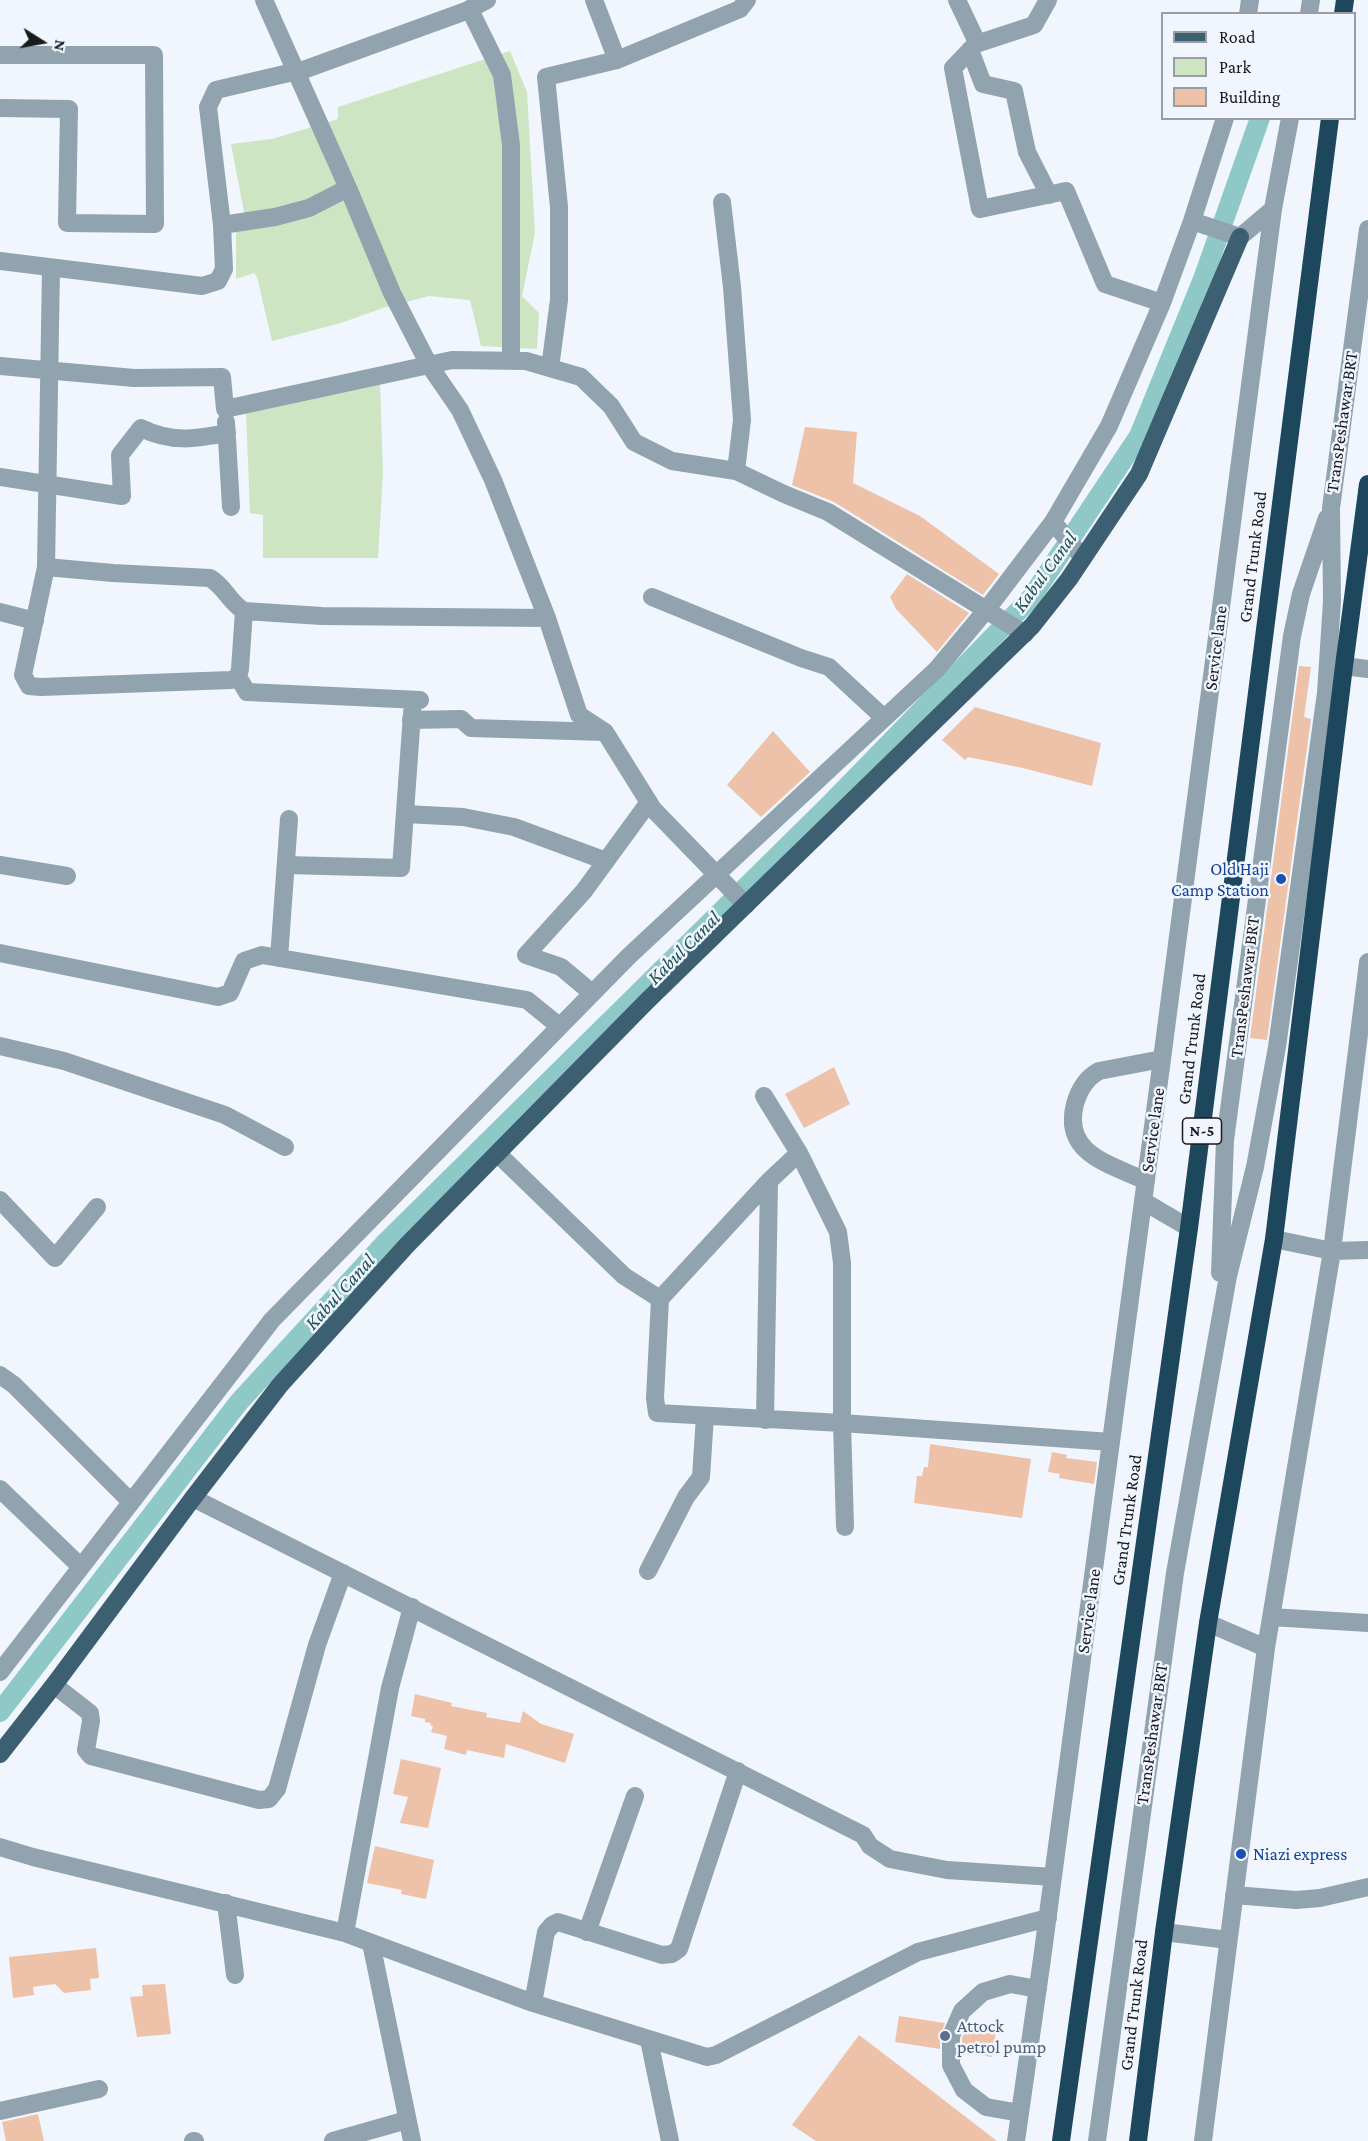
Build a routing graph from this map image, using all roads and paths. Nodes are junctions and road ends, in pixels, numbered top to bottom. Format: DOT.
graph roads {
  1 [pos="264,0"];
  2 [pos="487,0"];
  3 [pos="594,0"];
  4 [pos="747,0"];
  5 [pos="957,0"];
  6 [pos="1048,0"];
  7 [pos="470,9"];
  8 [pos="973,47"];
  9 [pos="0,55"];
  10 [pos="617,60"];
  11 [pos="295,72"];
  12 [pos="0,108"];
  13 [pos="1224,120"];
  14 [pos="1290,120"];
  15 [pos="1330,120"];
  16 [pos="348,188"];
  17 [pos="1049,195"];
  18 [pos="722,202"];
  19 [pos="1273,209"];
  20 [pos="1198,223"];
  21 [pos="222,225"];
  22 [pos="1368,229"];
  23 [pos="1234,235"];
  24 [pos="0,261"];
  25 [pos="51,268"];
  26 [pos="1162,303"];
  27 [pos="511,361"];
  28 [pos="429,364"];
  29 [pos="0,366"];
  30 [pos="550,368"];
  31 [pos="50,371"];
  32 [pos="225,409"];
  33 [pos="227,433"];
  34 [pos="736,471"];
  35 [pos="0,477"];
  36 [pos="1368,484"];
  37 [pos="48,485"];
  38 [pos="231,507"];
  39 [pos="1330,508"];
  40 [pos="1055,524"];
  41 [pos="1080,554"];
  42 [pos="46,567"];
  43 [pos="652,597"];
  44 [pos="244,611"];
  45 [pos="990,611"];
  46 [pos="0,612"];
  47 [pos="547,618"];
  48 [pos="35,621"];
  49 [pos="1022,632"];
  50 [pos="1344,666"];
  51 [pos="1368,669"];
  52 [pos="238,677"];
  53 [pos="883,717"];
  54 [pos="411,720"];
  55 [pos="605,732"];
  56 [pos="649,802"];
  57 [pos="405,814"];
  58 [pos="290,819"];
  59 [pos="606,861"];
  60 [pos="0,865"];
  61 [pos="286,865"];
  62 [pos="718,874"];
  63 [pos="67,876"];
  64 [pos="746,904"];
  65 [pos="0,953"];
  66 [pos="279,958"];
  67 [pos="1368,962"];
  68 [pos="592,993"];
  69 [pos="559,1026"];
  70 [pos="0,1046"];
  71 [pos="1162,1059"];
  72 [pos="764,1096"];
  73 [pos="285,1147"];
  74 [pos="799,1153"];
  75 [pos="498,1154"];
  76 [pos="769,1181"];
  77 [pos="1146,1181"];
  78 [pos="0,1200"];
  79 [pos="1143,1201"];
  80 [pos="97,1207"];
  81 [pos="1189,1228"];
  82 [pos="1274,1239"];
  83 [pos="1368,1250"];
  84 [pos="1332,1251"];
  85 [pos="660,1299"];
  86 [pos="1218,1329"];
  87 [pos="0,1375"];
  88 [pos="705,1416"];
  89 [pos="765,1420"];
  90 [pos="842,1422"];
  91 [pos="1111,1442"];
  92 [pos="0,1489"];
  93 [pos="193,1498"];
  94 [pos="131,1502"];
  95 [pos="845,1527"];
  96 [pos="81,1567"];
  97 [pos="648,1571"];
  98 [pos="343,1573"];
  99 [pos="412,1607"];
  100 [pos="1271,1617"];
  101 [pos="1208,1623"];
  102 [pos="1368,1623"];
  103 [pos="1266,1648"];
  104 [pos="0,1672"];
  105 [pos="54,1685"];
  106 [pos="0,1754"];
  107 [pos="738,1772"];
  108 [pos="635,1796"];
  109 [pos="0,1847"];
  110 [pos="1053,1877"];
  111 [pos="1368,1887"];
  112 [pos="1234,1895"];
  113 [pos="226,1903"];
  114 [pos="1048,1918"];
  115 [pos="587,1932"];
  116 [pos="1164,1932"];
  117 [pos="345,1933"];
  118 [pos="1228,1940"];
  119 [pos="371,1943"];
  120 [pos="235,1975"];
  121 [pos="1038,1989"];
  122 [pos="533,2003"];
  123 [pos="649,2040"];
  124 [pos="99,2089"];
  125 [pos="0,2111"];
  126 [pos="1020,2113"];
  127 [pos="408,2120"];
  128 [pos="333,2141"];
  129 [pos="412,2141"];
  130 [pos="670,2141"];
  131 [pos="1016,2141"];
  132 [pos="1061,2141"];
  133 [pos="1096,2141"];
  134 [pos="1138,2141"];
  135 [pos="1203,2141"];
  1 -- 11 [label="street"];
  2 -- 7 [label="street"];
  3 -- 10 [label="street"];
  4 -- 10 [label="street"];
  5 -- 8 [label="street"];
  6 -- 8 [label="street"];
  7 -- 11 [label="street"];
  7 -- 27 [label="street"];
  8 -- 17 [label="street"];
  8 -- 17 [label="street"];
  9 -- 12 [label="street"];
  10 -- 30 [label="street"];
  11 -- 16 [label="street"];
  11 -- 21 [label="street"];
  13 -- 20 [label="street"];
  14 -- 19 [label="street, Service lane"];
  15 -- 81 [label="highway, Grand Trunk Road / N-5"];
  16 -- 21 [label="street"];
  16 -- 28 [label="street"];
  17 -- 26 [label="street"];
  18 -- 34 [label="street"];
  19 -- 23 [label="street"];
  19 -- 71 [label="street, Service lane"];
  20 -- 23 [label="street"];
  20 -- 26 [label="street"];
  21 -- 25 [label="street"];
  22 -- 39 [label="street, TransPeshawar BRT"];
  23 -- 41 [label="main road"];
  24 -- 25 [label="street"];
  25 -- 31 [label="street"];
  26 -- 40 [label="street"];
  27 -- 28 [label="street"];
  27 -- 30 [label="street"];
  28 -- 32 [label="street"];
  28 -- 47 [label="street"];
  29 -- 31 [label="street"];
  30 -- 34 [label="street"];
  31 -- 32 [label="street"];
  31 -- 37 [label="street"];
  32 -- 33 [label="street"];
  33 -- 37 [label="street"];
  33 -- 38 [label="street"];
  34 -- 45 [label="street"];
  35 -- 37 [label="street"];
  36 -- 50 [label="highway, Grand Trunk Road"];
  37 -- 42 [label="street"];
  39 -- 86 [label="street, TransPeshawar BRT"];
  39 -- 86 [label="street, TransPeshawar BRT"];
  40 -- 41 [label="street"];
  40 -- 45 [label="street"];
  41 -- 49 [label="main road"];
  42 -- 44 [label="street"];
  42 -- 48 [label="street"];
  43 -- 53 [label="street"];
  44 -- 47 [label="street"];
  44 -- 52 [label="street"];
  45 -- 49 [label="street"];
  45 -- 53 [label="street"];
  46 -- 48 [label="street"];
  47 -- 55 [label="street"];
  48 -- 52 [label="street"];
  49 -- 64 [label="main road"];
  50 -- 51 [label="street"];
  50 -- 82 [label="highway, Grand Trunk Road"];
  52 -- 54 [label="street"];
  53 -- 62 [label="street"];
  54 -- 55 [label="street"];
  54 -- 57 [label="street"];
  55 -- 56 [label="street"];
  56 -- 59 [label="street"];
  56 -- 62 [label="street"];
  57 -- 59 [label="street"];
  57 -- 61 [label="street"];
  58 -- 61 [label="street"];
  59 -- 68 [label="street"];
  60 -- 63 [label="street"];
  61 -- 66 [label="street"];
  62 -- 64 [label="street"];
  62 -- 68 [label="street"];
  64 -- 75 [label="main road"];
  65 -- 66 [label="street"];
  66 -- 69 [label="street"];
  67 -- 84 [label="street"];
  68 -- 69 [label="street"];
  69 -- 94 [label="street"];
  70 -- 73 [label="street"];
  71 -- 77 [label="street, Service lane"];
  71 -- 77 [label="street"];
  72 -- 74 [label="street"];
  74 -- 76 [label="street"];
  74 -- 90 [label="street"];
  75 -- 85 [label="street"];
  75 -- 93 [label="main road"];
  76 -- 85 [label="street"];
  76 -- 89 [label="street"];
  77 -- 79 [label="street, Service lane"];
  78 -- 80 [label="street"];
  79 -- 81 [label="street"];
  79 -- 91 [label="street, Service lane"];
  81 -- 132 [label="highway, Grand Trunk Road / N-5"];
  82 -- 84 [label="street"];
  82 -- 101 [label="highway, Grand Trunk Road"];
  83 -- 84 [label="street"];
  84 -- 100 [label="street"];
  85 -- 88 [label="street"];
  86 -- 133 [label="street, TransPeshawar BRT"];
  87 -- 94 [label="street"];
  88 -- 89 [label="street"];
  88 -- 97 [label="street"];
  89 -- 90 [label="street"];
  90 -- 91 [label="street"];
  90 -- 95 [label="street"];
  91 -- 110 [label="street, Service lane"];
  92 -- 96 [label="street"];
  93 -- 98 [label="street"];
  93 -- 105 [label="main road"];
  94 -- 96 [label="street"];
  96 -- 104 [label="street"];
  98 -- 99 [label="street"];
  98 -- 105 [label="street"];
  99 -- 107 [label="street"];
  99 -- 117 [label="street"];
  100 -- 102 [label="street"];
  100 -- 103 [label="street"];
  101 -- 103 [label="street"];
  101 -- 116 [label="highway, Grand Trunk Road"];
  103 -- 112 [label="street"];
  105 -- 106 [label="main road"];
  107 -- 110 [label="street"];
  107 -- 115 [label="street"];
  108 -- 115 [label="street"];
  109 -- 113 [label="street"];
  110 -- 114 [label="street, Service lane"];
  111 -- 112 [label="street"];
  112 -- 118 [label="street"];
  113 -- 117 [label="street"];
  113 -- 120 [label="street"];
  114 -- 121 [label="street, Service lane"];
  114 -- 123 [label="street"];
  115 -- 122 [label="street"];
  116 -- 118 [label="street"];
  116 -- 134 [label="highway, Grand Trunk Road"];
  117 -- 119 [label="street"];
  118 -- 135 [label="street"];
  119 -- 122 [label="street"];
  119 -- 127 [label="street"];
  121 -- 126 [label="street, Service lane"];
  121 -- 126 [label="street"];
  122 -- 123 [label="street"];
  123 -- 130 [label="street"];
  124 -- 125 [label="street"];
  126 -- 131 [label="street, Service lane"];
  127 -- 128 [label="street"];
  127 -- 129 [label="street"];
}
